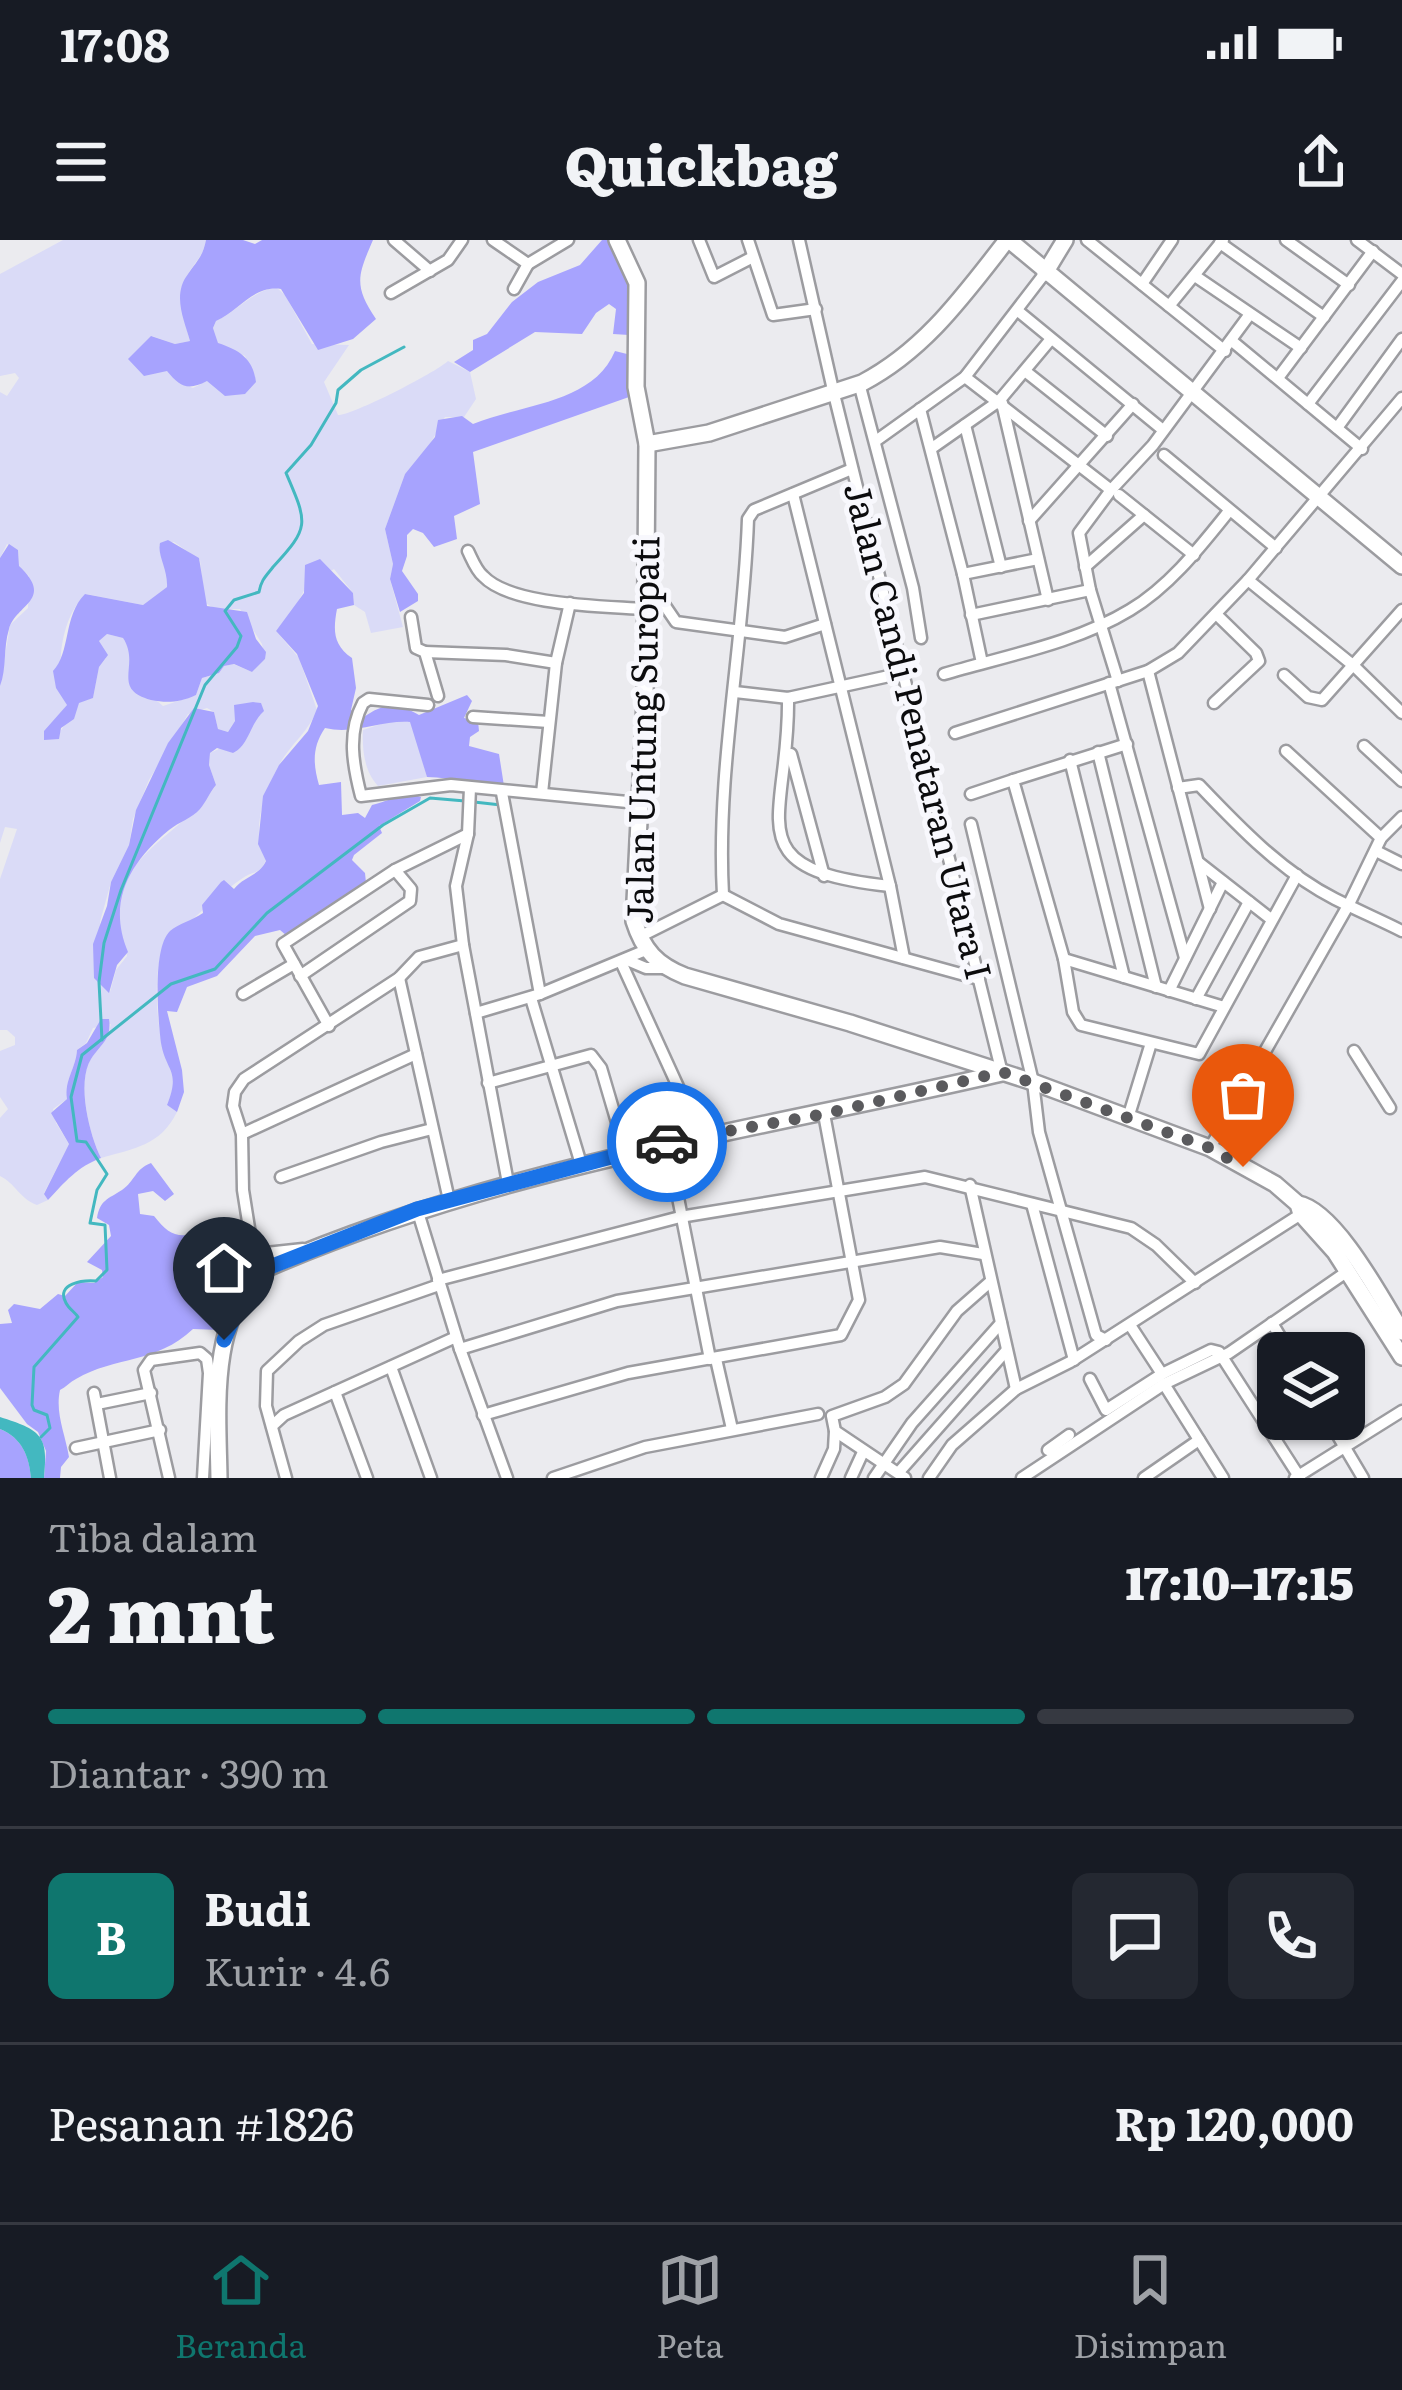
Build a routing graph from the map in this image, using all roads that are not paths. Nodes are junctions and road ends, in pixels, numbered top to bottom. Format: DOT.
graph roads {
  1 [pos="394,240"];
  2 [pos="462,240"];
  3 [pos="493,240"];
  4 [pos="568,240"];
  5 [pos="617,240"];
  6 [pos="699,240"];
  7 [pos="748,240"];
  8 [pos="800,240"];
  9 [pos="1065,240"];
  10 [pos="1087,240"];
  11 [pos="1119,240"];
  12 [pos="1172,240"];
  13 [pos="1286,240"];
  14 [pos="1357,240"];
  15 [pos="1222,241"];
  16 [pos="1002,242"];
  17 [pos="1373,251"];
  18 [pos="1402,254"];
  19 [pos="1108,255"];
  20 [pos="753,257"];
  21 [pos="528,264"];
  22 [pos="430,271"];
  23 [pos="1046,273"];
  24 [pos="1399,274"];
  25 [pos="1195,276"];
  26 [pos="1142,284"];
  27 [pos="1348,285"];
  28 [pos="514,290"];
  29 [pos="391,293"];
  30 [pos="1169,306"];
  31 [pos="816,309"];
  32 [pos="1018,311"];
  33 [pos="1250,314"];
  34 [pos="1324,317"];
  35 [pos="1051,339"];
  36 [pos="1402,339"];
  37 [pos="1228,346"];
  38 [pos="1300,348"];
  39 [pos="1025,371"];
  40 [pos="965,377"];
  41 [pos="1278,378"];
  42 [pos="860,383"];
  43 [pos="833,391"];
  44 [pos="1194,391"];
  45 [pos="1402,398"];
  46 [pos="1001,402"];
  47 [pos="1133,404"];
  48 [pos="1308,404"];
  49 [pos="920,409"];
  50 [pos="965,425"];
  51 [pos="1336,428"];
  52 [pos="1163,430"];
  53 [pos="1107,436"];
  54 [pos="877,440"];
  55 [pos="646,444"];
  56 [pos="932,448"];
  57 [pos="1362,449"];
  58 [pos="1164,455"];
  59 [pos="1080,465"];
  60 [pos="852,469"];
  61 [pos="1332,484"];
  62 [pos="1115,493"];
  63 [pos="793,494"];
  64 [pos="1319,498"];
  65 [pos="1229,511"];
  66 [pos="1144,515"];
  67 [pos="1342,516"];
  68 [pos="1029,521"];
  69 [pos="1276,548"];
  70 [pos="469,551"];
  71 [pos="1194,555"];
  72 [pos="1038,559"];
  73 [pos="1402,566"];
  74 [pos="1001,567"];
  75 [pos="1085,568"];
  76 [pos="963,574"];
  77 [pos="1248,580"];
  78 [pos="1090,590"];
  79 [pos="1048,600"];
  80 [pos="570,603"];
  81 [pos="644,603"];
  82 [pos="1402,610"];
  83 [pos="1216,614"];
  84 [pos="971,615"];
  85 [pos="411,617"];
  86 [pos="825,624"];
  87 [pos="1101,626"];
  88 [pos="741,629"];
  89 [pos="921,638"];
  90 [pos="425,652"];
  91 [pos="556,663"];
  92 [pos="982,663"];
  93 [pos="1354,667"];
  94 [pos="1148,671"];
  95 [pos="903,673"];
  96 [pos="944,674"];
  97 [pos="1284,675"];
  98 [pos="1114,682"];
  99 [pos="841,687"];
  100 [pos="735,692"];
  101 [pos="788,698"];
  102 [pos="1214,703"];
  103 [pos="1402,713"];
  104 [pos="472,717"];
  105 [pos="549,722"];
  106 [pos="956,734"];
  107 [pos="1127,744"];
  108 [pos="789,746"];
  109 [pos="1364,746"];
  110 [pos="1286,751"];
  111 [pos="1098,752"];
  112 [pos="1070,760"];
  113 [pos="1016,779"];
  114 [pos="1402,781"];
  115 [pos="1178,788"];
  116 [pos="542,793"];
  117 [pos="971,794"];
  118 [pos="469,797"];
  119 [pos="503,802"];
  120 [pos="638,803"];
  121 [pos="1402,817"];
  122 [pos="971,824"];
  123 [pos="468,834"];
  124 [pos="1378,844"];
  125 [pos="1197,860"];
  126 [pos="1402,864"];
  127 [pos="395,870"];
  128 [pos="1297,874"];
  129 [pos="824,876"];
  130 [pos="1223,882"];
  131 [pos="890,886"];
  132 [pos="723,895"];
  133 [pos="1250,902"];
  134 [pos="1349,904"];
  135 [pos="1210,909"];
  136 [pos="1271,919"];
  137 [pos="1402,931"];
  138 [pos="643,944"];
  139 [pos="463,945"];
  140 [pos="904,958"];
  141 [pos="1064,958"];
  142 [pos="1185,958"];
  143 [pos="624,961"];
  144 [pos="665,968"];
  145 [pos="297,970"];
  146 [pos="1124,977"];
  147 [pos="400,978"];
  148 [pos="980,980"];
  149 [pos="1163,989"];
  150 [pos="243,994"];
  151 [pos="536,996"];
  152 [pos="1196,999"];
  153 [pos="1223,1007"];
  154 [pos="476,1013"];
  155 [pos="328,1026"];
  156 [pos="1151,1043"];
  157 [pos="1354,1051"];
  158 [pos="416,1054"];
  159 [pos="552,1066"];
  160 [pos="1002,1072"];
  161 [pos="1033,1082"];
  162 [pos="488,1083"];
  163 [pos="1390,1108"];
  164 [pos="824,1114"];
  165 [pos="1128,1118"];
  166 [pos="432,1130"];
  167 [pos="242,1134"];
  168 [pos="701,1137"];
  169 [pos="667,1142"];
  170 [pos="1210,1148"];
  171 [pos="626,1153"];
  172 [pos="581,1164"];
  173 [pos="281,1178"];
  174 [pos="508,1183"];
  175 [pos="970,1185"];
  176 [pos="838,1192"];
  177 [pos="449,1200"];
  178 [pos="1032,1204"];
  179 [pos="417,1209"];
  180 [pos="1061,1209"];
  181 [pos="1300,1209"];
  182 [pos="680,1217"];
  183 [pos="318,1246"];
  184 [pos="982,1254"];
  185 [pos="853,1259"];
  186 [pos="1348,1270"];
  187 [pos="438,1282"];
  188 [pos="991,1282"];
  189 [pos="1195,1283"];
  190 [pos="695,1288"];
  191 [pos="1000,1323"];
  192 [pos="1130,1324"];
  193 [pos="1272,1324"];
  194 [pos="1277,1332"];
  195 [pos="1402,1333"];
  196 [pos="1106,1340"];
  197 [pos="458,1343"];
  198 [pos="1006,1351"];
  199 [pos="1223,1356"];
  200 [pos="1402,1357"];
  201 [pos="713,1359"];
  202 [pos="1074,1360"];
  203 [pos="392,1367"];
  204 [pos="1090,1379"];
  205 [pos="1163,1379"];
  206 [pos="1016,1389"];
  207 [pos="335,1391"];
  208 [pos="151,1393"];
  209 [pos="1106,1410"];
  210 [pos="1402,1411"];
  211 [pos="818,1414"];
  212 [pos="483,1415"];
  213 [pos="272,1426"];
  214 [pos="732,1429"];
  215 [pos="160,1430"];
  216 [pos="836,1431"];
  217 [pos="1199,1440"];
  218 [pos="1340,1440"];
  219 [pos="104,1443"];
  220 [pos="1344,1446"];
  221 [pos="76,1448"];
  222 [pos="1048,1450"];
  223 [pos="863,1452"];
  224 [pos="880,1464"];
  225 [pos="902,1475"];
  226 [pos="1298,1477"];
  227 [pos="99,1478"];
  228 [pos="109,1478"];
  229 [pos="170,1478"];
  230 [pos="203,1478"];
  231 [pos="219,1478"];
  232 [pos="286,1478"];
  233 [pos="367,1478"];
  234 [pos="431,1478"];
  235 [pos="507,1478"];
  236 [pos="553,1478"];
  237 [pos="821,1478"];
  238 [pos="851,1478"];
  239 [pos="874,1478"];
  240 [pos="929,1478"];
  241 [pos="1022,1478"];
  242 [pos="1144,1478"];
  243 [pos="1222,1478"];
  244 [pos="1363,1478"];
  1 -- 22 [label="street"];
  2 -- 22 [label="street"];
  3 -- 21 [label="street"];
  4 -- 21 [label="street"];
  5 -- 55 [label="main road, Jalan Untung Suropati"];
  6 -- 20 [label="street"];
  7 -- 20 [label="street"];
  8 -- 31 [label="street, Jalan Candi Penataran Utara I"];
  9 -- 23 [label="main road"];
  10 -- 19 [label="street"];
  11 -- 19 [label="street"];
  12 -- 26 [label="street"];
  13 -- 27 [label="street"];
  14 -- 17 [label="street"];
  15 -- 25 [label="street"];
  15 -- 34 [label="street"];
  16 -- 23 [label="main road"];
  16 -- 42 [label="main road"];
  17 -- 24 [label="street"];
  17 -- 27 [label="street"];
  18 -- 24 [label="street"];
  19 -- 26 [label="street"];
  20 -- 31 [label="street"];
  21 -- 28 [label="street"];
  22 -- 29 [label="street"];
  23 -- 32 [label="street"];
  23 -- 44 [label="main road"];
  24 -- 48 [label="street"];
  25 -- 30 [label="street"];
  25 -- 33 [label="street"];
  26 -- 30 [label="street"];
  27 -- 34 [label="street"];
  30 -- 37 [label="street"];
  31 -- 43 [label="street, Jalan Candi Penataran Utara I"];
  32 -- 35 [label="street"];
  32 -- 40 [label="street"];
  33 -- 37 [label="street"];
  33 -- 38 [label="street"];
  34 -- 38 [label="street"];
  35 -- 39 [label="street"];
  35 -- 47 [label="street"];
  36 -- 51 [label="street"];
  37 -- 41 [label="street"];
  37 -- 44 [label="street"];
  38 -- 41 [label="street"];
  39 -- 46 [label="street"];
  39 -- 53 [label="street"];
  40 -- 46 [label="street"];
  40 -- 49 [label="street"];
  41 -- 48 [label="street"];
  42 -- 43 [label="main road"];
  42 -- 54 [label="street"];
  43 -- 55 [label="main road"];
  43 -- 60 [label="street, Jalan Candi Penataran Utara I"];
  44 -- 52 [label="street"];
  44 -- 64 [label="main road"];
  45 -- 57 [label="street"];
  46 -- 50 [label="street"];
  46 -- 59 [label="street"];
  46 -- 68 [label="street"];
  47 -- 52 [label="street"];
  47 -- 53 [label="street"];
  48 -- 51 [label="street"];
  49 -- 54 [label="street"];
  49 -- 56 [label="street"];
  50 -- 56 [label="street"];
  50 -- 74 [label="street"];
  51 -- 57 [label="street"];
  52 -- 62 [label="street"];
  53 -- 59 [label="street"];
  54 -- 89 [label="street"];
  55 -- 81 [label="main road, Jalan Untung Suropati"];
  56 -- 76 [label="street"];
  57 -- 61 [label="street"];
  58 -- 65 [label="street"];
  59 -- 62 [label="street"];
  59 -- 68 [label="street"];
  60 -- 63 [label="street"];
  60 -- 95 [label="street, Jalan Candi Penataran Utara I"];
  61 -- 64 [label="street"];
  61 -- 67 [label="street"];
  62 -- 66 [label="street"];
  62 -- 75 [label="street"];
  63 -- 86 [label="street"];
  63 -- 88 [label="street"];
  64 -- 67 [label="main road"];
  64 -- 69 [label="street"];
  65 -- 69 [label="street"];
  65 -- 71 [label="street"];
  66 -- 71 [label="street"];
  66 -- 75 [label="street"];
  67 -- 73 [label="main road"];
  68 -- 72 [label="street"];
  69 -- 77 [label="street"];
  70 -- 80 [label="street"];
  71 -- 87 [label="street"];
  72 -- 74 [label="street"];
  72 -- 79 [label="street"];
  74 -- 76 [label="street"];
  75 -- 78 [label="street"];
  76 -- 84 [label="street"];
  77 -- 83 [label="street"];
  77 -- 93 [label="street"];
  78 -- 79 [label="street"];
  78 -- 87 [label="street"];
  79 -- 84 [label="street"];
  80 -- 81 [label="street"];
  80 -- 91 [label="street"];
  81 -- 88 [label="street"];
  81 -- 120 [label="main road, Jalan Untung Suropati"];
  82 -- 93 [label="street"];
  83 -- 94 [label="street"];
  83 -- 102 [label="street"];
  84 -- 92 [label="street"];
  85 -- 90 [label="street"];
  86 -- 88 [label="street"];
  86 -- 99 [label="street"];
  87 -- 92 [label="street"];
  87 -- 98 [label="street"];
  88 -- 100 [label="street"];
  90 -- 91 [label="street"];
  90 -- 118 [label="street"];
  91 -- 105 [label="street"];
  92 -- 96 [label="street"];
  93 -- 97 [label="street"];
  93 -- 103 [label="street"];
  94 -- 98 [label="street"];
  94 -- 115 [label="street"];
  95 -- 99 [label="street"];
  95 -- 148 [label="street, Jalan Candi Penataran Utara I"];
  98 -- 106 [label="street"];
  98 -- 107 [label="street"];
  99 -- 101 [label="street"];
  99 -- 131 [label="street"];
  100 -- 101 [label="street"];
  100 -- 132 [label="street"];
  101 -- 108 [label="street"];
  104 -- 105 [label="street"];
  105 -- 116 [label="street"];
  107 -- 111 [label="street"];
  107 -- 142 [label="street"];
  108 -- 129 [label="street"];
  108 -- 129 [label="street"];
  109 -- 114 [label="street"];
  110 -- 124 [label="street"];
  111 -- 112 [label="street"];
  111 -- 149 [label="street"];
  112 -- 113 [label="street"];
  112 -- 146 [label="street"];
  113 -- 117 [label="street"];
  113 -- 141 [label="street"];
  115 -- 125 [label="street"];
  115 -- 128 [label="street"];
  116 -- 119 [label="street"];
  116 -- 120 [label="street"];
  118 -- 119 [label="street"];
  118 -- 123 [label="street"];
  119 -- 151 [label="street"];
  120 -- 138 [label="main road, Jalan Untung Suropati"];
  121 -- 124 [label="street"];
  122 -- 161 [label="street"];
  123 -- 127 [label="street"];
  123 -- 139 [label="street"];
  124 -- 126 [label="street"];
  124 -- 134 [label="street"];
  125 -- 130 [label="street"];
  125 -- 135 [label="street"];
  127 -- 145 [label="street"];
  127 -- 145 [label="street"];
  128 -- 134 [label="street"];
  128 -- 136 [label="street"];
  129 -- 131 [label="street"];
  130 -- 133 [label="street"];
  130 -- 135 [label="street"];
  131 -- 140 [label="street"];
  132 -- 138 [label="street"];
  132 -- 140 [label="street"];
  133 -- 136 [label="street"];
  133 -- 152 [label="street"];
  134 -- 137 [label="street"];
  134 -- 170 [label="street"];
  135 -- 142 [label="street"];
  136 -- 153 [label="street"];
  138 -- 143 [label="street"];
  138 -- 144 [label="main road, Jalan Untung Suropati"];
  139 -- 147 [label="street"];
  139 -- 154 [label="street"];
  140 -- 148 [label="street"];
  141 -- 146 [label="street"];
  141 -- 156 [label="street"];
  142 -- 149 [label="street"];
  143 -- 144 [label="street"];
  143 -- 151 [label="street"];
  143 -- 168 [label="street"];
  144 -- 160 [label="main road, Jalan Untung Suropati"];
  145 -- 150 [label="street"];
  145 -- 155 [label="street"];
  146 -- 149 [label="street"];
  147 -- 155 [label="street"];
  147 -- 158 [label="street"];
  148 -- 160 [label="street, Jalan Candi Penataran Utara I"];
  149 -- 152 [label="street"];
  151 -- 154 [label="street"];
  151 -- 159 [label="street"];
  152 -- 153 [label="street"];
  153 -- 156 [label="street"];
  154 -- 162 [label="street"];
  155 -- 167 [label="street"];
  156 -- 165 [label="street"];
  157 -- 163 [label="street"];
  158 -- 166 [label="street"];
  158 -- 167 [label="street"];
  159 -- 162 [label="street"];
  159 -- 171 [label="street"];
  159 -- 172 [label="street"];
  160 -- 161 [label="main road, Jalan Untung Suropati"];
  160 -- 164 [label="main road"];
  161 -- 165 [label="main road, Jalan Untung Suropati"];
  161 -- 180 [label="street"];
  162 -- 174 [label="street"];
  164 -- 168 [label="main road"];
  164 -- 176 [label="street"];
  165 -- 170 [label="main road, Jalan Untung Suropati"];
  166 -- 173 [label="street"];
  166 -- 177 [label="street"];
  167 -- 183 [label="street"];
  168 -- 169 [label="main road"];
  169 -- 171 [label="main road"];
  169 -- 182 [label="street"];
  170 -- 181 [label="main road, Jalan Untung Suropati"];
  171 -- 172 [label="main road"];
  172 -- 174 [label="main road"];
  174 -- 177 [label="main road"];
  175 -- 176 [label="street"];
  175 -- 178 [label="street"];
  175 -- 184 [label="street"];
  176 -- 182 [label="street"];
  176 -- 185 [label="street"];
  177 -- 179 [label="main road"];
  178 -- 180 [label="street"];
  178 -- 202 [label="street"];
  179 -- 183 [label="main road"];
  179 -- 187 [label="street"];
  180 -- 189 [label="street"];
  180 -- 196 [label="street"];
  181 -- 186 [label="main road, Jalan Untung Suropati"];
  181 -- 189 [label="street"];
  181 -- 195 [label="main road, Jalan Untung Suropati"];
  182 -- 187 [label="street"];
  182 -- 190 [label="street"];
  183 -- 231 [label="main road"];
  184 -- 185 [label="street"];
  184 -- 188 [label="street"];
  185 -- 190 [label="street"];
  185 -- 201 [label="street"];
  186 -- 193 [label="street"];
  186 -- 200 [label="main road, Jalan Untung Suropati"];
  187 -- 197 [label="street"];
  187 -- 213 [label="street"];
  188 -- 191 [label="street"];
  188 -- 216 [label="street"];
  189 -- 192 [label="street"];
  190 -- 197 [label="street"];
  190 -- 201 [label="street"];
  191 -- 198 [label="street"];
  191 -- 224 [label="street"];
  192 -- 196 [label="street"];
  192 -- 205 [label="street"];
  193 -- 194 [label="street"];
  193 -- 199 [label="street"];
  196 -- 202 [label="street"];
  197 -- 203 [label="street"];
  197 -- 212 [label="street"];
  198 -- 206 [label="street"];
  198 -- 225 [label="street"];
  199 -- 205 [label="street"];
  199 -- 226 [label="street"];
  201 -- 212 [label="street"];
  201 -- 214 [label="street"];
  202 -- 206 [label="street"];
  203 -- 207 [label="street"];
  203 -- 234 [label="street"];
  204 -- 209 [label="street"];
  205 -- 209 [label="street"];
  205 -- 217 [label="street"];
  205 -- 241 [label="street"];
  206 -- 240 [label="street"];
  207 -- 213 [label="street"];
  207 -- 233 [label="street"];
  208 -- 215 [label="street"];
  208 -- 219 [label="street"];
  208 -- 230 [label="street"];
  209 -- 222 [label="street"];
  210 -- 220 [label="street"];
  211 -- 214 [label="street"];
  212 -- 235 [label="street"];
  213 -- 232 [label="street"];
  214 -- 236 [label="street"];
  215 -- 219 [label="street"];
  215 -- 229 [label="street"];
  216 -- 223 [label="street"];
  216 -- 237 [label="street"];
  217 -- 242 [label="street"];
  217 -- 243 [label="street"];
  218 -- 220 [label="street"];
  219 -- 221 [label="street"];
  219 -- 228 [label="street"];
  220 -- 226 [label="street"];
  220 -- 244 [label="street"];
  223 -- 224 [label="street"];
  223 -- 238 [label="street"];
  224 -- 225 [label="street"];
  224 -- 239 [label="street"];
  227 -- 228 [label="street"];
}
